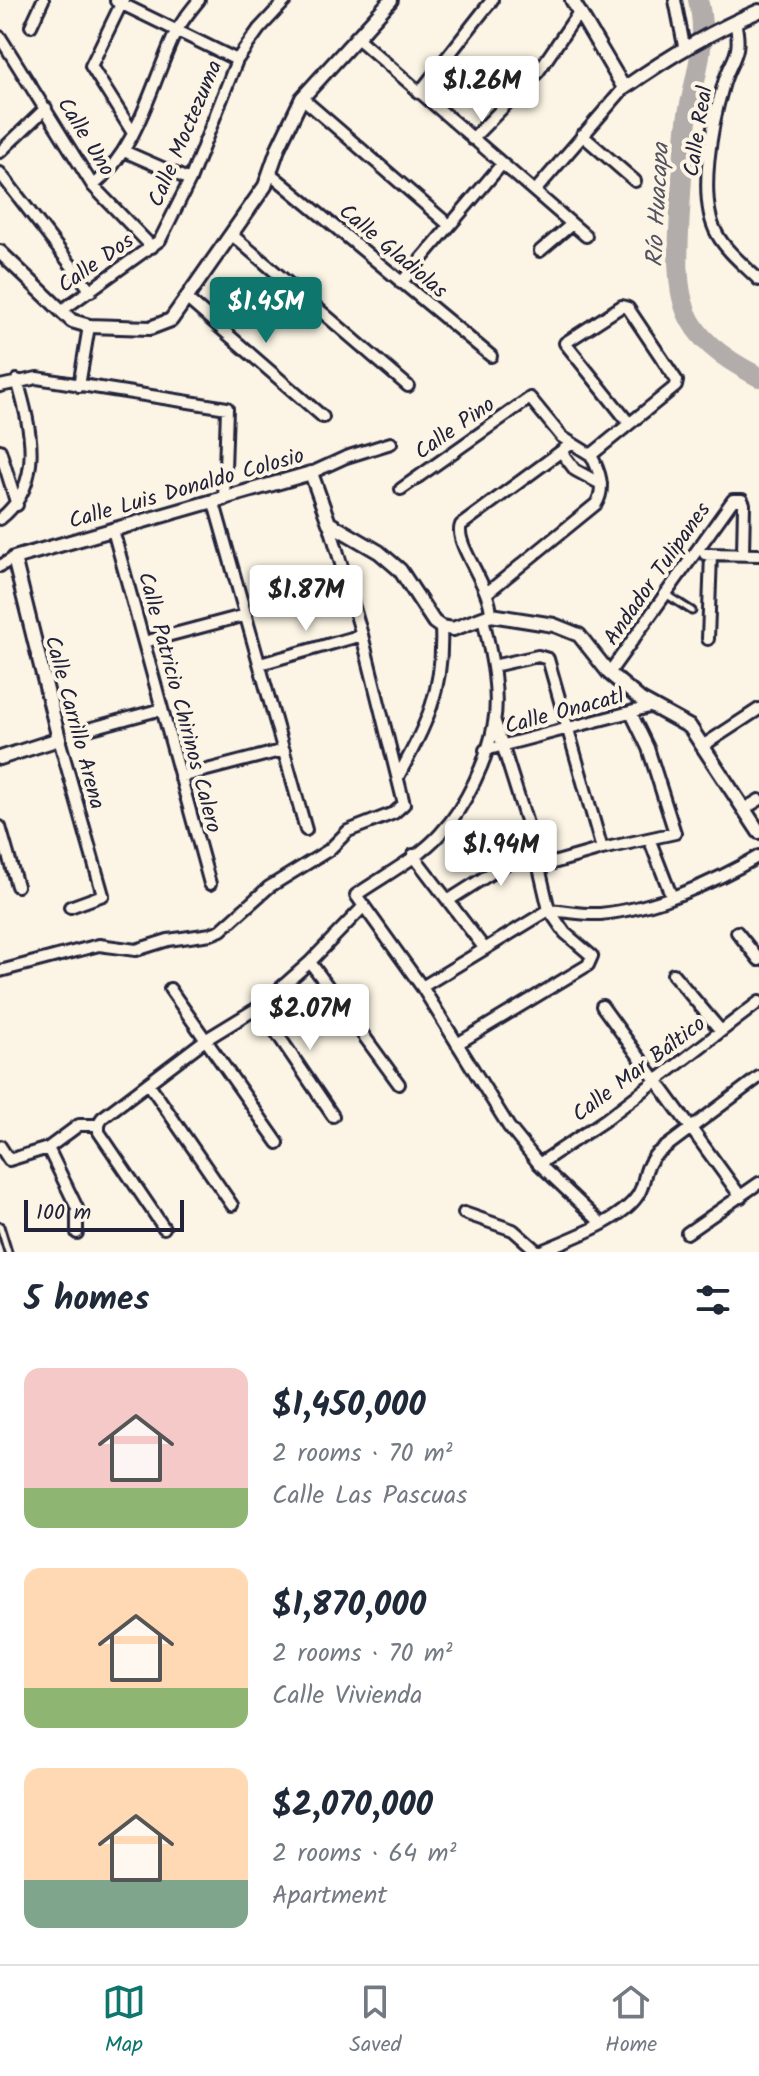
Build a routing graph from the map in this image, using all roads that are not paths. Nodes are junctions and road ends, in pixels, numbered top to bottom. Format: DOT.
graph roads {
  1 [pos="43,0"];
  2 [pos="199,0"];
  3 [pos="286,0"];
  4 [pos="391,0"];
  5 [pos="492,0"];
  6 [pos="675,0"];
  7 [pos="119,1"];
  8 [pos="576,6"];
  9 [pos="759,11"];
  10 [pos="735,21"];
  11 [pos="31,26"];
  12 [pos="176,32"];
  13 [pos="0,37"];
  14 [pos="356,37"];
  15 [pos="688,44"];
  16 [pos="237,60"];
  17 [pos="624,88"];
  18 [pos="419,93"];
  19 [pos="302,98"];
  20 [pos="46,108"];
  21 [pos="133,133"];
  22 [pos="582,135"];
  23 [pos="472,139"];
  24 [pos="0,152"];
  25 [pos="126,152"];
  26 [pos="502,164"];
  27 [pos="0,173"];
  28 [pos="271,174"];
  29 [pos="190,180"];
  30 [pos="635,181"];
  31 [pos="93,186"];
  32 [pos="535,191"];
  33 [pos="572,224"];
  34 [pos="449,225"];
  35 [pos="231,234"];
  36 [pos="586,236"];
  37 [pos="152,247"];
  38 [pos="540,251"];
  39 [pos="0,252"];
  40 [pos="759,262"];
  41 [pos="746,267"];
  42 [pos="759,280"];
  43 [pos="401,283"];
  44 [pos="91,291"];
  45 [pos="186,298"];
  46 [pos="61,311"];
  47 [pos="89,326"];
  48 [pos="491,356"];
  49 [pos="17,380"];
  50 [pos="0,386"];
  51 [pos="79,386"];
  52 [pos="408,386"];
  53 [pos="323,417"];
  54 [pos="629,423"];
  55 [pos="391,443"];
  56 [pos="571,444"];
  57 [pos="0,450"];
  58 [pos="562,453"];
  59 [pos="591,455"];
  60 [pos="311,473"];
  61 [pos="601,484"];
  62 [pos="401,489"];
  63 [pos="219,501"];
  64 [pos="17,506"];
  65 [pos="0,519"];
  66 [pos="329,523"];
  67 [pos="113,530"];
  68 [pos="695,553"];
  69 [pos="711,554"];
  70 [pos="743,554"];
  71 [pos="759,555"];
  72 [pos="14,558"];
  73 [pos="0,566"];
  74 [pos="488,592"];
  75 [pos="666,594"];
  76 [pos="692,611"];
  77 [pos="246,615"];
  78 [pos="487,616"];
  79 [pos="441,627"];
  80 [pos="362,635"];
  81 [pos="708,639"];
  82 [pos="144,642"];
  83 [pos="260,664"];
  84 [pos="493,666"];
  85 [pos="609,673"];
  86 [pos="653,706"];
  87 [pos="162,709"];
  88 [pos="759,709"];
  89 [pos="631,713"];
  90 [pos="495,722"];
  91 [pos="92,728"];
  92 [pos="570,730"];
  93 [pos="59,739"];
  94 [pos="704,745"];
  95 [pos="503,747"];
  96 [pos="284,750"];
  97 [pos="485,750"];
  98 [pos="0,758"];
  99 [pos="180,777"];
  100 [pos="398,777"];
  101 [pos="759,800"];
  102 [pos="744,809"];
  103 [pos="0,827"];
  104 [pos="306,830"];
  105 [pos="759,832"];
  106 [pos="650,841"];
  107 [pos="534,846"];
  108 [pos="602,849"];
  109 [pos="413,855"];
  110 [pos="759,856"];
  111 [pos="539,867"];
  112 [pos="210,884"];
  113 [pos="17,886"];
  114 [pos="671,895"];
  115 [pos="449,900"];
  116 [pos="364,906"];
  117 [pos="70,907"];
  118 [pos="549,910"];
  119 [pos="737,932"];
  120 [pos="485,949"];
  121 [pos="759,960"];
  122 [pos="310,962"];
  123 [pos="0,971"];
  124 [pos="673,974"];
  125 [pos="422,987"];
  126 [pos="170,989"];
  127 [pos="759,1002"];
  128 [pos="602,1006"];
  129 [pos="259,1007"];
  130 [pos="721,1031"];
  131 [pos="205,1040"];
  132 [pos="457,1044"];
  133 [pos="759,1077"];
  134 [pos="656,1078"];
  135 [pos="149,1084"];
  136 [pos="399,1084"];
  137 [pos="333,1116"];
  138 [pos="99,1125"];
  139 [pos="691,1127"];
  140 [pos="278,1143"];
  141 [pos="0,1146"];
  142 [pos="48,1148"];
  143 [pos="539,1164"];
  144 [pos="759,1183"];
  145 [pos="741,1197"];
  146 [pos="232,1205"];
  147 [pos="464,1213"];
  148 [pos="602,1224"];
  149 [pos="0,1226"];
  150 [pos="164,1228"];
  151 [pos="77,1233"];
  152 [pos="687,1233"];
  153 [pos="8,1252"];
  154 [pos="539,1252"];
  1 -- 11 [label="street"];
  2 -- 12 [label="street"];
  3 -- 16 [label="street, Calle Moctezuma"];
  4 -- 14 [label="street"];
  5 -- 18 [label="street"];
  6 -- 15 [label="street"];
  7 -- 12 [label="street"];
  7 -- 21 [label="street"];
  8 -- 17 [label="street"];
  8 -- 23 [label="street"];
  9 -- 10 [label="street"];
  10 -- 15 [label="street"];
  10 -- 41 [label="street, Calle Real"];
  12 -- 16 [label="street"];
  12 -- 21 [label="street"];
  13 -- 20 [label="street, Calle Uno"];
  14 -- 18 [label="street"];
  14 -- 19 [label="street"];
  15 -- 17 [label="street"];
  16 -- 29 [label="street, Calle Moctezuma"];
  17 -- 22 [label="street"];
  18 -- 23 [label="street"];
  19 -- 28 [label="street"];
  19 -- 34 [label="street"];
  20 -- 24 [label="street"];
  20 -- 31 [label="street, Calle Uno"];
  21 -- 25 [label="street"];
  22 -- 30 [label="street"];
  22 -- 32 [label="street"];
  23 -- 26 [label="street"];
  25 -- 29 [label="street"];
  25 -- 31 [label="street"];
  26 -- 32 [label="street"];
  26 -- 34 [label="street"];
  27 -- 44 [label="street"];
  28 -- 35 [label="street"];
  28 -- 43 [label="street, Calle Gladiolas"];
  29 -- 37 [label="street, Calle Moctezuma"];
  31 -- 37 [label="street, Calle Uno"];
  32 -- 33 [label="street"];
  33 -- 36 [label="street"];
  33 -- 38 [label="street"];
  34 -- 43 [label="street"];
  35 -- 45 [label="street"];
  35 -- 52 [label="street"];
  37 -- 44 [label="street, Calle Dos"];
  39 -- 46 [label="street"];
  40 -- 41 [label="street"];
  41 -- 42 [label="street, Calle Real"];
  43 -- 48 [label="street, Calle Gladiolas"];
  44 -- 46 [label="street, Calle Dos"];
  45 -- 47 [label="street"];
  45 -- 53 [label="street"];
  46 -- 47 [label="street"];
  47 -- 51 [label="street"];
  49 -- 50 [label="street"];
  49 -- 51 [label="street"];
  49 -- 64 [label="street"];
  51 -- 63 [label="street"];
  54 -- 54 [label="street"];
  54 -- 59 [label="street"];
  55 -- 60 [label="street, Calle Luis Donaldo Colosio"];
  56 -- 58 [label="street"];
  56 -- 59 [label="street"];
  56 -- 62 [label="street, Calle Pino"];
  57 -- 64 [label="street"];
  58 -- 61 [label="street"];
  58 -- 74 [label="street"];
  59 -- 61 [label="street"];
  60 -- 63 [label="street, Calle Luis Donaldo Colosio"];
  60 -- 66 [label="street"];
  61 -- 74 [label="street"];
  63 -- 67 [label="street, Calle Luis Donaldo Colosio"];
  63 -- 77 [label="street"];
  64 -- 65 [label="street"];
  66 -- 79 [label="street"];
  66 -- 80 [label="street"];
  67 -- 72 [label="street, Calle Luis Donaldo Colosio"];
  67 -- 82 [label="street, Calle Patricio Chirinos Calero"];
  68 -- 69 [label="street"];
  68 -- 70 [label="street, Andador Tulipanes"];
  68 -- 75 [label="street, Andador Tulipanes"];
  69 -- 70 [label="street"];
  69 -- 81 [label="street"];
  70 -- 71 [label="street"];
  72 -- 73 [label="street"];
  72 -- 93 [label="street, Calle Carrillo Arena"];
  74 -- 78 [label="street"];
  75 -- 76 [label="lane"];
  75 -- 85 [label="street, Andador Tulipanes"];
  77 -- 82 [label="street"];
  77 -- 83 [label="street"];
  78 -- 79 [label="street"];
  78 -- 84 [label="street"];
  78 -- 85 [label="street"];
  79 -- 100 [label="street"];
  80 -- 83 [label="street"];
  80 -- 100 [label="street"];
  82 -- 87 [label="street, Calle Patricio Chirinos Calero"];
  83 -- 96 [label="street"];
  84 -- 90 [label="street"];
  84 -- 92 [label="street"];
  85 -- 86 [label="street"];
  86 -- 89 [label="street, Calle Onacatl"];
  86 -- 94 [label="street"];
  87 -- 91 [label="street"];
  87 -- 99 [label="street, Calle Patricio Chirinos Calero"];
  88 -- 94 [label="street"];
  89 -- 92 [label="street, Calle Onacatl"];
  89 -- 106 [label="street"];
  90 -- 95 [label="street"];
  90 -- 97 [label="street"];
  92 -- 95 [label="street, Calle Onacatl"];
  92 -- 108 [label="street"];
  93 -- 98 [label="street"];
  93 -- 117 [label="street, Calle Carrillo Arena"];
  94 -- 102 [label="street"];
  95 -- 97 [label="street, Calle Onacatl"];
  95 -- 107 [label="street"];
  96 -- 99 [label="street"];
  96 -- 104 [label="street"];
  97 -- 109 [label="street"];
  99 -- 112 [label="street, Calle Patricio Chirinos Calero"];
  100 -- 123 [label="street"];
  101 -- 102 [label="street"];
  102 -- 105 [label="street"];
  103 -- 113 [label="street"];
  106 -- 108 [label="street"];
  106 -- 114 [label="street"];
  107 -- 111 [label="street"];
  107 -- 115 [label="street"];
  108 -- 111 [label="street"];
  109 -- 115 [label="street"];
  109 -- 116 [label="street"];
  110 -- 114 [label="street"];
  111 -- 118 [label="street"];
  114 -- 118 [label="street"];
  115 -- 120 [label="street"];
  116 -- 122 [label="street"];
  116 -- 125 [label="street"];
  118 -- 120 [label="street"];
  118 -- 132 [label="street"];
  119 -- 121 [label="street"];
  120 -- 125 [label="street"];
  122 -- 129 [label="street"];
  122 -- 136 [label="street"];
  124 -- 130 [label="street"];
  125 -- 132 [label="street"];
  126 -- 131 [label="street"];
  127 -- 130 [label="street, Calle Mar Báltico"];
  128 -- 134 [label="street"];
  129 -- 131 [label="street"];
  129 -- 137 [label="street"];
  130 -- 134 [label="street, Calle Mar Báltico"];
  131 -- 135 [label="street"];
  131 -- 140 [label="street"];
  132 -- 143 [label="street"];
  133 -- 139 [label="street"];
  134 -- 139 [label="street"];
  134 -- 143 [label="street, Calle Mar Báltico"];
  135 -- 138 [label="street"];
  135 -- 146 [label="street"];
  138 -- 142 [label="street"];
  138 -- 150 [label="street"];
  139 -- 145 [label="street"];
  139 -- 148 [label="street"];
  141 -- 142 [label="street"];
  142 -- 151 [label="street"];
  143 -- 148 [label="street"];
  144 -- 145 [label="street"];
  145 -- 152 [label="street"];
  147 -- 154 [label="street"];
  148 -- 154 [label="street"];
  149 -- 153 [label="lane"];
}
